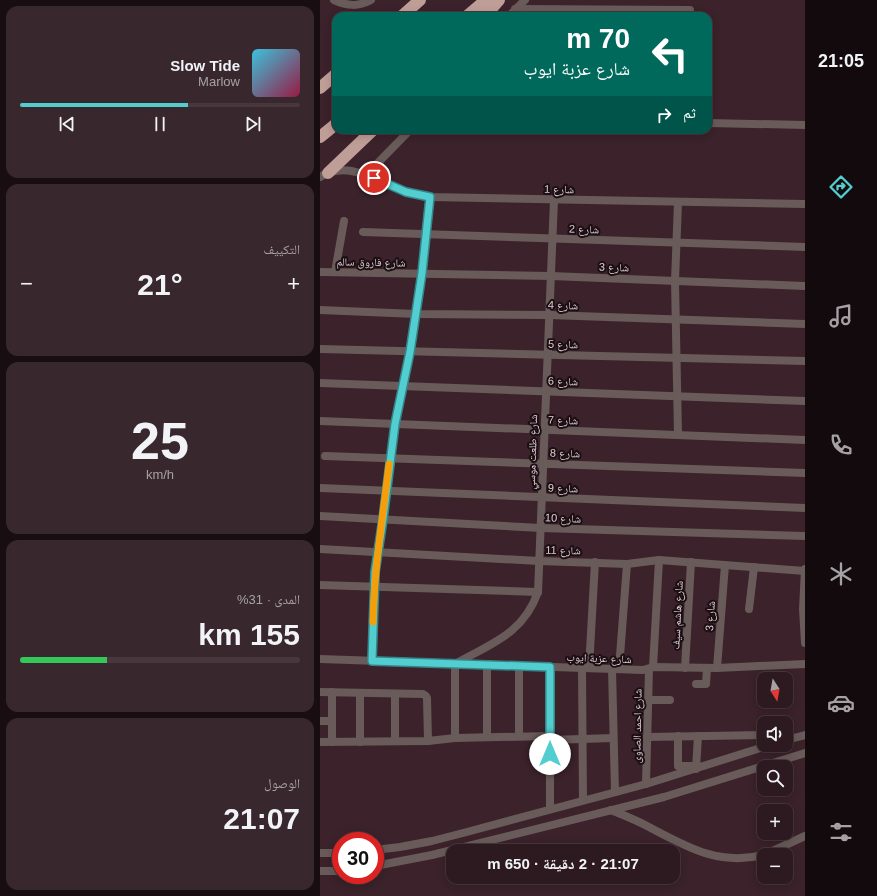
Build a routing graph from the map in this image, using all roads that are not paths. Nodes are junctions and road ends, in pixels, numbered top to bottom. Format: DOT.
graph roads {
  1 [pos="334,0"];
  2 [pos="371,0"];
  3 [pos="420,0"];
  4 [pos="486,0"];
  5 [pos="499,0"];
  6 [pos="525,0"];
  7 [pos="515,9"];
  8 [pos="690,10"];
  9 [pos="406,12"];
  10 [pos="472,12"];
  11 [pos="488,12"];
  12 [pos="512,12"];
  13 [pos="332,78"];
  14 [pos="320,88"];
  15 [pos="712,123"];
  16 [pos="805,125"];
  17 [pos="332,127"];
  18 [pos="369,134"];
  19 [pos="406,134"];
  20 [pos="320,137"];
  21 [pos="324,175"];
  22 [pos="366,175"];
  23 [pos="430,197"];
  24 [pos="554,200"];
  25 [pos="678,202"];
  26 [pos="805,204"];
  27 [pos="344,221"];
  28 [pos="363,232"];
  29 [pos="427,234"];
  30 [pos="553,239"];
  31 [pos="677,243"];
  32 [pos="805,247"];
  33 [pos="320,272"];
  34 [pos="335,272"];
  35 [pos="422,273"];
  36 [pos="551,276"];
  37 [pos="675,281"];
  38 [pos="805,286"];
  39 [pos="320,310"];
  40 [pos="416,314"];
  41 [pos="549,315"];
  42 [pos="676,319"];
  43 [pos="805,324"];
  44 [pos="320,349"];
  45 [pos="410,352"];
  46 [pos="547,355"];
  47 [pos="678,358"];
  48 [pos="805,361"];
  49 [pos="320,383"];
  50 [pos="403,386"];
  51 [pos="546,391"];
  52 [pos="678,396"];
  53 [pos="805,401"];
  54 [pos="320,421"];
  55 [pos="395,424"];
  56 [pos="544,430"];
  57 [pos="678,435"];
  58 [pos="805,440"];
  59 [pos="325,456"];
  60 [pos="390,458"];
  61 [pos="542,463"];
  62 [pos="805,473"];
  63 [pos="320,488"];
  64 [pos="386,491"];
  65 [pos="542,498"];
  66 [pos="805,508"];
  67 [pos="320,516"];
  68 [pos="383,519"];
  69 [pos="541,528"];
  70 [pos="805,536"];
  71 [pos="320,549"];
  72 [pos="379,553"];
  73 [pos="659,560"];
  74 [pos="540,561"];
  75 [pos="595,562"];
  76 [pos="691,562"];
  77 [pos="628,564"];
  78 [pos="725,565"];
  79 [pos="754,567"];
  80 [pos="805,570"];
  81 [pos="804,582"];
  82 [pos="320,585"];
  83 [pos="374,586"];
  84 [pos="538,592"];
  85 [pos="750,609"];
  86 [pos="805,643"];
  87 [pos="320,658"];
  88 [pos="372,661"];
  89 [pos="455,664"];
  90 [pos="805,664"];
  91 [pos="487,665"];
  92 [pos="519,666"];
  93 [pos="550,667"];
  94 [pos="586,668"];
  95 [pos="651,668"];
  96 [pos="685,668"];
  97 [pos="707,668"];
  98 [pos="717,668"];
  99 [pos="616,669"];
  100 [pos="696,684"];
  101 [pos="320,692"];
  102 [pos="332,692"];
  103 [pos="360,693"];
  104 [pos="395,694"];
  105 [pos="648,700"];
  106 [pos="670,700"];
  107 [pos="320,721"];
  108 [pos="332,721"];
  109 [pos="757,735"];
  110 [pos="793,735"];
  111 [pos="805,735"];
  112 [pos="518,736"];
  113 [pos="647,736"];
  114 [pos="678,736"];
  115 [pos="698,736"];
  116 [pos="487,737"];
  117 [pos="455,738"];
  118 [pos="550,738"];
  119 [pos="613,738"];
  120 [pos="793,738"];
  121 [pos="582,739"];
  122 [pos="428,741"];
  123 [pos="320,742"];
  124 [pos="332,742"];
  125 [pos="360,742"];
  126 [pos="395,742"];
  127 [pos="757,749"];
  128 [pos="805,753"];
  129 [pos="697,767"];
  130 [pos="646,784"];
  131 [pos="615,792"];
  132 [pos="582,800"];
  133 [pos="550,809"];
  134 [pos="611,810"];
  135 [pos="805,836"];
  136 [pos="779,848"];
  137 [pos="384,849"];
  138 [pos="320,853"];
  139 [pos="332,853"];
  140 [pos="757,856"];
  141 [pos="384,864"];
  142 [pos="320,871"];
  143 [pos="332,871"];
  1 -- 2 [label="street"];
  3 -- 9 [label="highway"];
  4 -- 10 [label="highway"];
  5 -- 11 [label="highway"];
  6 -- 7 [label="street"];
  7 -- 8 [label="street"];
  7 -- 12 [label="street"];
  13 -- 14 [label="highway"];
  15 -- 16 [label="street"];
  17 -- 20 [label="highway"];
  18 -- 21 [label="highway"];
  19 -- 22 [label="street"];
  21 -- 22 [label="street, شارع 1"];
  22 -- 23 [label="street, شارع 1"];
  23 -- 24 [label="street, شارع 1"];
  23 -- 29 [label="street"];
  24 -- 25 [label="street, شارع 1"];
  24 -- 30 [label="street, شارع طلعت موسي"];
  25 -- 26 [label="street, شارع 1"];
  25 -- 31 [label="street"];
  27 -- 34 [label="street"];
  28 -- 29 [label="street, شارع 2"];
  29 -- 30 [label="street, شارع 2"];
  29 -- 35 [label="street"];
  30 -- 31 [label="street, شارع 2"];
  30 -- 36 [label="street, شارع طلعت موسي"];
  31 -- 32 [label="street, شارع 2"];
  31 -- 37 [label="street"];
  33 -- 34 [label="street, شارع فاروق سالم"];
  34 -- 35 [label="street, شارع فاروق سالم"];
  35 -- 36 [label="street, شارع 3"];
  35 -- 40 [label="street"];
  36 -- 37 [label="street, شارع 3"];
  36 -- 41 [label="street, شارع طلعت موسي"];
  37 -- 38 [label="street, شارع 3"];
  37 -- 42 [label="street"];
  39 -- 40 [label="street, شارع 4"];
  40 -- 41 [label="street, شارع 4"];
  40 -- 45 [label="street"];
  41 -- 42 [label="street, شارع 4"];
  41 -- 46 [label="street, شارع طلعت موسي"];
  42 -- 43 [label="street, شارع 4"];
  42 -- 47 [label="street"];
  44 -- 45 [label="street, شارع 5"];
  45 -- 46 [label="street, شارع 5"];
  45 -- 50 [label="street"];
  46 -- 47 [label="street, شارع 5"];
  46 -- 51 [label="street, شارع طلعت موسي"];
  47 -- 48 [label="street, شارع 5"];
  47 -- 52 [label="street"];
  49 -- 50 [label="street, شارع 6"];
  50 -- 51 [label="street, شارع 6"];
  50 -- 55 [label="street"];
  51 -- 52 [label="street, شارع 6"];
  51 -- 56 [label="street, شارع طلعت موسي"];
  52 -- 53 [label="street, شارع 6"];
  52 -- 57 [label="street"];
  54 -- 55 [label="street, شارع 7"];
  55 -- 56 [label="street, شارع 7"];
  55 -- 60 [label="street"];
  56 -- 57 [label="street, شارع 7"];
  56 -- 61 [label="street, شارع طلعت موسي"];
  57 -- 58 [label="street, شارع 7"];
  59 -- 60 [label="street, شارع 8"];
  60 -- 61 [label="street, شارع 8"];
  60 -- 64 [label="street"];
  61 -- 62 [label="street, شارع 8"];
  61 -- 65 [label="street, شارع طلعت موسي"];
  63 -- 64 [label="street, شارع 9"];
  64 -- 65 [label="street, شارع 9"];
  64 -- 68 [label="street"];
  65 -- 66 [label="street, شارع 9"];
  65 -- 69 [label="street, شارع طلعت موسي"];
  67 -- 68 [label="street, شارع 10"];
  68 -- 69 [label="street, شارع 10"];
  68 -- 72 [label="street"];
  69 -- 70 [label="street, شارع 10"];
  69 -- 74 [label="street, شارع طلعت موسي"];
  71 -- 72 [label="street, شارع 11"];
  72 -- 74 [label="street, شارع 11"];
  72 -- 83 [label="street"];
  73 -- 76 [label="street, شارع 11"];
  73 -- 77 [label="street, شارع 11"];
  73 -- 95 [label="street, شارع احمد الصاوى"];
  74 -- 75 [label="street, شارع 11"];
  74 -- 84 [label="street, شارع طلعت موسي"];
  75 -- 77 [label="street, شارع 11"];
  75 -- 94 [label="street"];
  76 -- 78 [label="street, شارع 11"];
  76 -- 96 [label="street, شارع هاشم سيف"];
  77 -- 99 [label="street"];
  78 -- 79 [label="street, شارع 11"];
  78 -- 98 [label="street, شارع 3"];
  79 -- 80 [label="street, شارع 11"];
  79 -- 85 [label="street"];
  80 -- 81 [label="street"];
  81 -- 86 [label="street"];
  82 -- 83 [label="street"];
  83 -- 84 [label="street"];
  83 -- 88 [label="street"];
  84 -- 89 [label="street, شارع طلعت موسي"];
  87 -- 88 [label="street, شارع عزبة ايوب"];
  88 -- 89 [label="street, شارع عزبة ايوب"];
  89 -- 91 [label="street, شارع عزبة ايوب"];
  89 -- 117 [label="street"];
  90 -- 98 [label="street, شارع عزبة ايوب"];
  91 -- 92 [label="street, شارع عزبة ايوب"];
  91 -- 116 [label="street"];
  92 -- 93 [label="street, شارع عزبة ايوب"];
  92 -- 112 [label="street"];
  93 -- 94 [label="street, شارع عزبة ايوب"];
  93 -- 118 [label="street"];
  94 -- 99 [label="street, شارع عزبة ايوب"];
  94 -- 121 [label="street"];
  95 -- 96 [label="street, شارع عزبة ايوب"];
  95 -- 99 [label="street, شارع عزبة ايوب"];
  95 -- 105 [label="street, شارع احمد الصاوى"];
  96 -- 97 [label="street, شارع عزبة ايوب"];
  97 -- 98 [label="street, شارع عزبة ايوب"];
  97 -- 100 [label="street"];
  99 -- 119 [label="street"];
  101 -- 102 [label="street"];
  102 -- 103 [label="street"];
  102 -- 108 [label="street"];
  103 -- 104 [label="street"];
  103 -- 125 [label="street"];
  104 -- 122 [label="street"];
  104 -- 126 [label="street"];
  105 -- 106 [label="street"];
  105 -- 113 [label="street, شارع احمد الصاوى"];
  107 -- 108 [label="street"];
  108 -- 124 [label="street"];
  109 -- 115 [label="street"];
  110 -- 111 [label="street"];
  111 -- 120 [label="street"];
  112 -- 116 [label="street"];
  112 -- 118 [label="street"];
  113 -- 114 [label="street"];
  113 -- 130 [label="street, شارع احمد الصاوى"];
  114 -- 115 [label="street"];
  114 -- 129 [label="street"];
  115 -- 129 [label="street"];
  116 -- 117 [label="street"];
  117 -- 122 [label="street"];
  118 -- 121 [label="street"];
  118 -- 133 [label="street"];
  119 -- 121 [label="street"];
  119 -- 131 [label="street"];
  121 -- 132 [label="street"];
  122 -- 126 [label="street"];
  123 -- 124 [label="street"];
  124 -- 125 [label="street"];
  125 -- 126 [label="street"];
  127 -- 129 [label="street"];
  128 -- 134 [label="street"];
  129 -- 130 [label="street"];
  130 -- 131 [label="street"];
  131 -- 132 [label="street"];
  132 -- 133 [label="street"];
  133 -- 137 [label="street"];
  134 -- 140 [label="street"];
  134 -- 141 [label="street"];
  135 -- 136 [label="street"];
  138 -- 139 [label="street"];
  142 -- 143 [label="street"];
}
